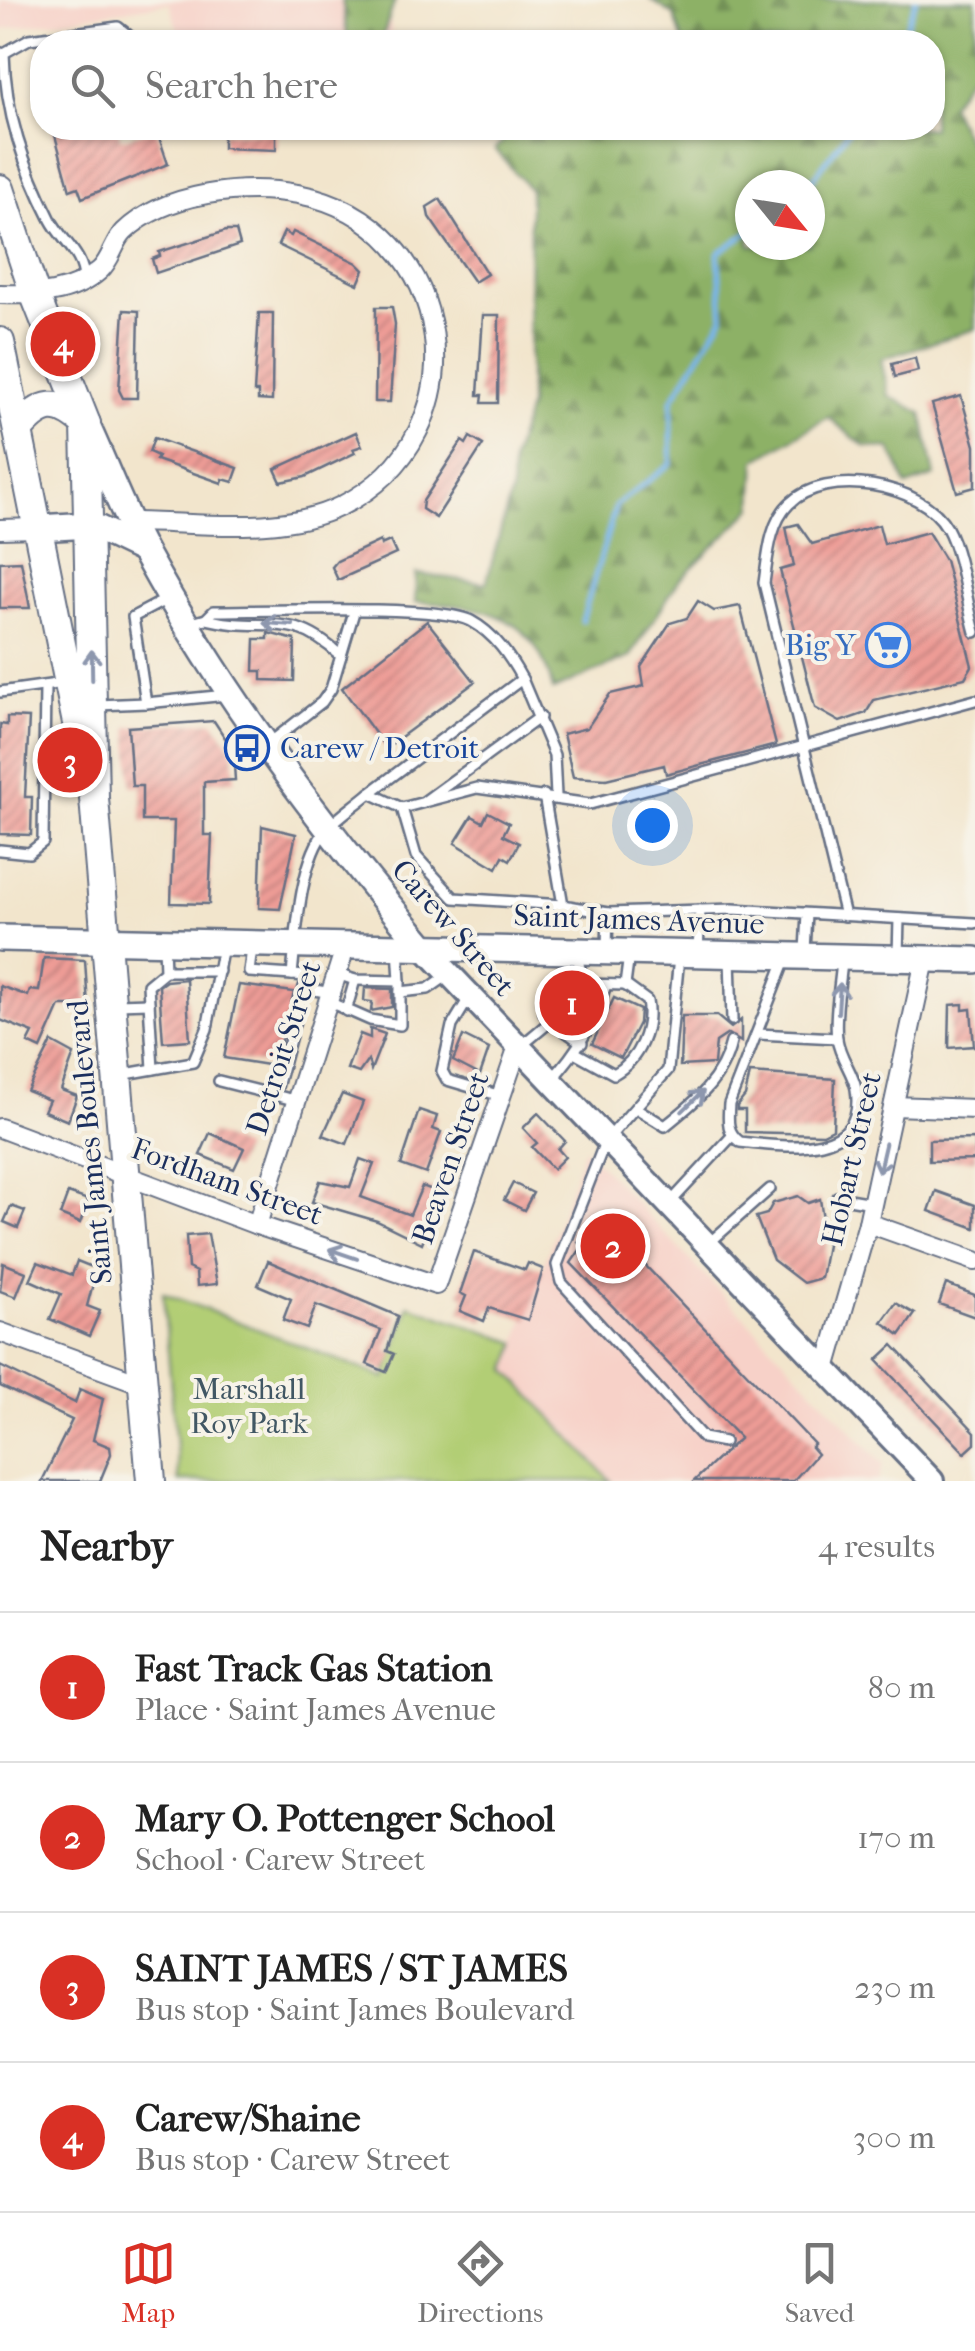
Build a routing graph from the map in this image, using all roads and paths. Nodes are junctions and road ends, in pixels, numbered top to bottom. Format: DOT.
graph roads {
  1 [pos="96,30"];
  2 [pos="122,30"];
  3 [pos="30,39"];
  4 [pos="2,53"];
  5 [pos="14,126"];
  6 [pos="2,132"];
  7 [pos="0,189"];
  8 [pos="84,280"];
  9 [pos="0,294"];
  10 [pos="35,295"];
  11 [pos="0,342"];
  12 [pos="86,424"];
  13 [pos="18,430"];
  14 [pos="131,522"];
  15 [pos="91,525"];
  16 [pos="37,528"];
  17 [pos="0,529"];
  18 [pos="143,550"];
  19 [pos="170,598"];
  20 [pos="354,612"];
  21 [pos="196,622"];
  22 [pos="975,632"];
  23 [pos="340,656"];
  24 [pos="522,679"];
  25 [pos="56,684"];
  26 [pos="0,692"];
  27 [pos="230,694"];
  28 [pos="975,700"];
  29 [pos="146,704"];
  30 [pos="92,705"];
  31 [pos="540,717"];
  32 [pos="806,744"];
  33 [pos="264,747"];
  34 [pos="370,793"];
  35 [pos="544,795"];
  36 [pos="556,796"];
  37 [pos="94,798"];
  38 [pos="420,805"];
  39 [pos="402,808"];
  40 [pos="326,830"];
  41 [pos="0,850"];
  42 [pos="563,905"];
  43 [pos="700,910"];
  44 [pos="608,913"];
  45 [pos="807,914"];
  46 [pos="845,916"];
  47 [pos="899,919"];
  48 [pos="975,922"];
  49 [pos="0,938"];
  50 [pos="105,942"];
  51 [pos="164,943"];
  52 [pos="224,944"];
  53 [pos="252,944"];
  54 [pos="296,944"];
  55 [pos="346,945"];
  56 [pos="410,945"];
  57 [pos="576,951"];
  58 [pos="618,952"];
  59 [pos="688,954"];
  60 [pos="730,956"];
  61 [pos="795,958"];
  62 [pos="842,959"];
  63 [pos="898,960"];
  64 [pos="925,960"];
  65 [pos="975,960"];
  66 [pos="165,971"];
  67 [pos="218,972"];
  68 [pos="292,975"];
  69 [pos="448,976"];
  70 [pos="346,977"];
  71 [pos="584,984"];
  72 [pos="606,985"];
  73 [pos="625,985"];
  74 [pos="400,986"];
  75 [pos="304,988"];
  76 [pos="330,997"];
  77 [pos="470,998"];
  78 [pos="149,1003"];
  79 [pos="111,1004"];
  80 [pos="346,1012"];
  81 [pos="551,1020"];
  82 [pos="732,1020"];
  83 [pos="758,1034"];
  84 [pos="837,1038"];
  85 [pos="290,1042"];
  86 [pos="731,1042"];
  87 [pos="582,1043"];
  88 [pos="314,1046"];
  89 [pos="517,1050"];
  90 [pos="576,1053"];
  91 [pos="153,1069"];
  92 [pos="117,1076"];
  93 [pos="219,1081"];
  94 [pos="548,1082"];
  95 [pos="276,1095"];
  96 [pos="501,1096"];
  97 [pos="296,1100"];
  98 [pos="894,1106"];
  99 [pos="636,1108"];
  100 [pos="975,1109"];
  101 [pos="0,1128"];
  102 [pos="732,1136"];
  103 [pos="605,1142"];
  104 [pos="125,1174"];
  105 [pos="770,1189"];
  106 [pos="837,1197"];
  107 [pos="872,1203"];
  108 [pos="667,1206"];
  109 [pos="868,1222"];
  110 [pos="257,1225"];
  111 [pos="706,1245"];
  112 [pos="975,1262"];
  113 [pos="436,1285"];
  114 [pos="0,1332"];
  115 [pos="826,1369"];
  116 [pos="142,1384"];
  117 [pos="724,1442"];
  118 [pos="150,1481"];
  119 [pos="932,1481"];
  1 -- 2 [label="lane"];
  3 -- 4 [label="lane"];
  4 -- 5 [label="lane"];
  5 -- 6 [label="lane"];
  5 -- 8 [label="lane"];
  7 -- 10 [label="main road, Carew Street"];
  8 -- 10 [label="street"];
  8 -- 14 [label="street"];
  9 -- 10 [label="street"];
  10 -- 12 [label="main road, Carew Street"];
  11 -- 13 [label="main road"];
  12 -- 13 [label="main road"];
  12 -- 14 [label="main road, Carew Street"];
  12 -- 15 [label="main road, Saint James Boulevard"];
  13 -- 16 [label="main road"];
  14 -- 18 [label="main road, Carew Street"];
  15 -- 16 [label="main road"];
  15 -- 18 [label="main road"];
  30 -- 15 [label="main road, Saint James Boulevard, one-way"];
  16 -- 17 [label="street"];
  16 -- 25 [label="main road, Saint James Boulevard"];
  18 -- 19 [label="main road, Carew Street"];
  19 -- 21 [label="main road, Carew Street"];
  19 -- 29 [label="lane"];
  20 -- 21 [label="lane"];
  20 -- 23 [label="lane"];
  20 -- 24 [label="lane"];
  23 -- 21 [label="lane, one-way"];
  21 -- 27 [label="main road, Carew Street"];
  22 -- 32 [label="lane"];
  23 -- 33 [label="lane"];
  24 -- 31 [label="lane"];
  24 -- 34 [label="lane"];
  25 -- 26 [label="lane"];
  25 -- 37 [label="main road, Saint James Boulevard"];
  25 -- 41 [label="lane"];
  27 -- 29 [label="lane"];
  27 -- 33 [label="main road, Carew Street"];
  28 -- 32 [label="lane"];
  29 -- 30 [label="lane"];
  30 -- 37 [label="main road, Saint James Boulevard"];
  31 -- 36 [label="lane"];
  31 -- 38 [label="lane"];
  32 -- 36 [label="lane"];
  32 -- 46 [label="lane"];
  33 -- 40 [label="main road, Carew Street"];
  34 -- 39 [label="lane"];
  34 -- 40 [label="lane"];
  35 -- 36 [label="lane"];
  35 -- 38 [label="lane"];
  35 -- 42 [label="lane"];
  37 -- 50 [label="main road, Saint James Boulevard"];
  38 -- 39 [label="lane"];
  39 -- 42 [label="lane"];
  40 -- 54 [label="lane"];
  40 -- 56 [label="main road, Carew Street"];
  42 -- 44 [label="lane"];
  43 -- 44 [label="lane"];
  43 -- 45 [label="lane"];
  43 -- 59 [label="lane"];
  44 -- 58 [label="lane"];
  45 -- 46 [label="lane"];
  45 -- 61 [label="lane"];
  46 -- 47 [label="lane"];
  47 -- 48 [label="lane"];
  47 -- 63 [label="lane"];
  49 -- 50 [label="main road, Saint James Avenue"];
  50 -- 51 [label="main road, Saint James Avenue"];
  50 -- 79 [label="main road, Saint James Boulevard"];
  51 -- 52 [label="main road, Saint James Avenue"];
  51 -- 66 [label="lane"];
  52 -- 53 [label="main road, Saint James Avenue"];
  52 -- 67 [label="lane"];
  53 -- 54 [label="main road, Saint James Avenue"];
  53 -- 68 [label="lane"];
  54 -- 55 [label="main road, Saint James Avenue"];
  54 -- 68 [label="lane"];
  55 -- 56 [label="main road, Saint James Avenue"];
  55 -- 70 [label="street, Detroit Street"];
  56 -- 57 [label="main road, Saint James Avenue"];
  56 -- 69 [label="street, Carew Street"];
  56 -- 74 [label="lane"];
  57 -- 58 [label="main road, Saint James Avenue"];
  57 -- 71 [label="lane"];
  58 -- 59 [label="main road, Saint James Avenue"];
  58 -- 73 [label="lane"];
  59 -- 60 [label="main road, Saint James Avenue"];
  59 -- 99 [label="lane"];
  60 -- 61 [label="main road, Saint James Avenue"];
  60 -- 82 [label="lane"];
  61 -- 62 [label="main road, Saint James Avenue"];
  61 -- 83 [label="lane"];
  62 -- 63 [label="main road, Saint James Avenue"];
  84 -- 62 [label="lane, one-way"];
  63 -- 64 [label="main road, Saint James Avenue"];
  64 -- 65 [label="main road, Saint James Avenue"];
  64 -- 98 [label="street, Hobart Street"];
  66 -- 67 [label="lane"];
  66 -- 78 [label="lane"];
  67 -- 91 [label="lane"];
  68 -- 75 [label="lane"];
  69 -- 74 [label="lane"];
  69 -- 77 [label="street, Carew Street"];
  70 -- 74 [label="lane"];
  70 -- 76 [label="street, Detroit Street"];
  70 -- 80 [label="lane"];
  71 -- 72 [label="lane"];
  71 -- 81 [label="lane"];
  72 -- 73 [label="lane"];
  72 -- 87 [label="lane"];
  73 -- 90 [label="lane"];
  74 -- 80 [label="lane"];
  75 -- 76 [label="lane"];
  75 -- 85 [label="lane"];
  76 -- 80 [label="lane"];
  76 -- 88 [label="street, Detroit Street"];
  77 -- 89 [label="street, Carew Street"];
  77 -- 96 [label="lane"];
  78 -- 79 [label="lane"];
  78 -- 91 [label="lane"];
  79 -- 92 [label="main road, Saint James Boulevard"];
  81 -- 87 [label="lane"];
  81 -- 89 [label="lane"];
  83 -- 84 [label="lane"];
  83 -- 102 [label="lane"];
  84 -- 102 [label="lane"];
  85 -- 88 [label="lane"];
  85 -- 95 [label="lane"];
  99 -- 86 [label="lane, one-way"];
  87 -- 90 [label="lane"];
  88 -- 97 [label="street, Detroit Street"];
  89 -- 94 [label="street, Carew Street"];
  89 -- 96 [label="street, Beaven Street"];
  90 -- 94 [label="lane"];
  91 -- 92 [label="lane"];
  92 -- 104 [label="main road, Saint James Boulevard"];
  93 -- 95 [label="lane"];
  94 -- 103 [label="street, Carew Street"];
  95 -- 97 [label="lane"];
  96 -- 113 [label="street, Beaven Street"];
  97 -- 110 [label="street, Detroit Street"];
  98 -- 100 [label="street"];
  98 -- 107 [label="street, Hobart Street, one-way"];
  99 -- 103 [label="lane"];
  101 -- 104 [label="street, Fordham Street"];
  102 -- 108 [label="lane"];
  103 -- 108 [label="street, Carew Street"];
  103 -- 117 [label="lane"];
  104 -- 110 [label="street, Fordham Street"];
  104 -- 116 [label="main road, Saint James Boulevard"];
  105 -- 111 [label="lane"];
  106 -- 107 [label="lane"];
  107 -- 109 [label="street, Hobart Street"];
  108 -- 111 [label="street, Carew Street"];
  109 -- 112 [label="street"];
  109 -- 115 [label="street, Hobart Street"];
  113 -- 110 [label="street, Fordham Street, one-way"];
  111 -- 115 [label="street, Carew Street"];
  114 -- 116 [label="street"];
  115 -- 119 [label="street, Carew Street"];
  116 -- 118 [label="main road, Saint James Boulevard"];
}
